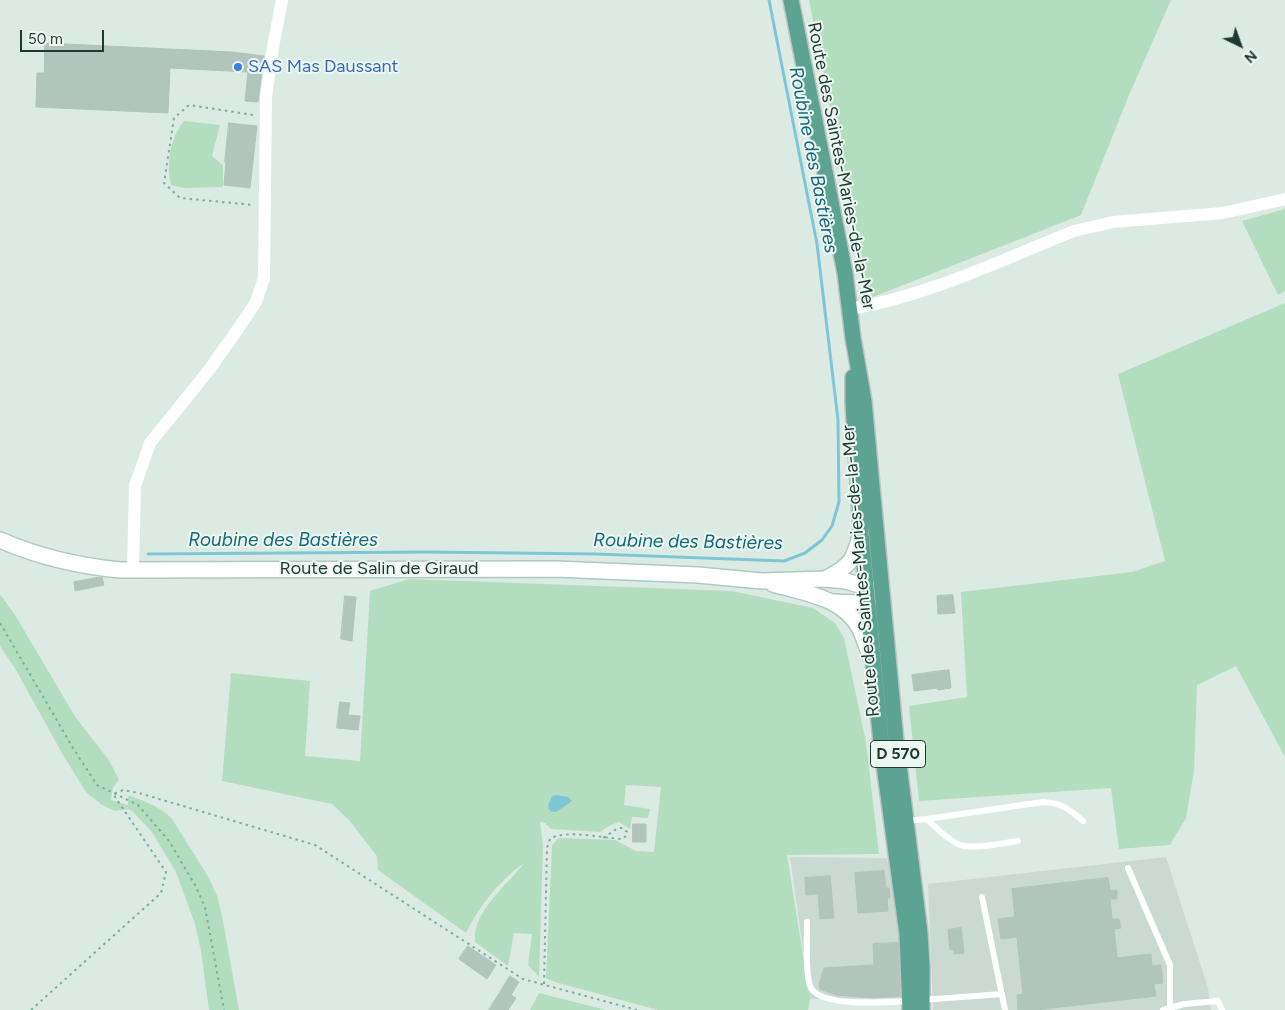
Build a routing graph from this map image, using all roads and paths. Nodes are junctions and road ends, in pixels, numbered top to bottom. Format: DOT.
graph roads {
  1 [pos="282,0"];
  2 [pos="791,0"];
  3 [pos="266,118"];
  4 [pos="1285,199"];
  5 [pos="264,206"];
  6 [pos="850,309"];
  7 [pos="853,338"];
  8 [pos="861,533"];
  9 [pos="0,540"];
  10 [pos="133,570"];
  11 [pos="826,579"];
  12 [pos="762,581"];
  13 [pos="866,593"];
  14 [pos="882,593"];
  15 [pos="835,602"];
  16 [pos="0,623"];
  17 [pos="880,662"];
  18 [pos="113,794"];
  19 [pos="926,818"];
  20 [pos="1083,821"];
  21 [pos="899,822"];
  22 [pos="603,838"];
  23 [pos="1018,841"];
  24 [pos="1128,868"];
  25 [pos="982,897"];
  26 [pos="807,922"];
  27 [pos="544,984"];
  28 [pos="1002,994"];
  29 [pos="916,1005"];
  30 [pos="1167,1009"];
  31 [pos="31,1010"];
  32 [pos="224,1010"];
  33 [pos="637,1010"];
  34 [pos="1005,1010"];
  35 [pos="1222,1010"];
  1 -- 3 [label="street"];
  2 -- 6 [label="main road, Route des Saintes-Maries-de-la-Mer / D 570"];
  3 -- 5 [label="street"];
  3 -- 5 [label="path"];
  4 -- 6 [label="street"];
  5 -- 10 [label="street"];
  6 -- 7 [label="main road, Route des Saintes-Maries-de-la-Mer / D 570"];
  7 -- 8 [label="main road, Route des Saintes-Maries-de-la-Mer / D 570"];
  7 -- 14 [label="main road, Route des Saintes-Maries-de-la-Mer / D 570"];
  8 -- 11 [label="main road"];
  8 -- 13 [label="main road, Route des Saintes-Maries-de-la-Mer / D 570"];
  9 -- 10 [label="main road, Route de Salin de Giraud"];
  10 -- 12 [label="main road, Route de Salin de Giraud"];
  11 -- 12 [label="main road, Route de Salin de Giraud"];
  11 -- 13 [label="main road, Route de Salin de Giraud"];
  12 -- 15 [label="main road, Route de Salin de Giraud"];
  13 -- 14 [label="main road, Route de Salin de Giraud"];
  13 -- 15 [label="main road, Route de Salin de Giraud"];
  13 -- 17 [label="main road, Route des Saintes-Maries-de-la-Mer / D 570"];
  14 -- 17 [label="main road, Route des Saintes-Maries-de-la-Mer / D 570"];
  15 -- 17 [label="main road, Route de Salin de Giraud"];
  16 -- 18 [label="path"];
  17 -- 21 [label="main road, Route des Saintes-Maries-de-la-Mer / D 570"];
  18 -- 27 [label="path"];
  18 -- 31 [label="path"];
  18 -- 32 [label="path"];
  19 -- 20 [label="lane"];
  19 -- 21 [label="lane"];
  19 -- 23 [label="lane"];
  21 -- 29 [label="main road, Route des Saintes-Maries-de-la-Mer / D 570"];
  22 -- 22 [label="path"];
  22 -- 27 [label="path"];
  24 -- 30 [label="lane"];
  25 -- 28 [label="lane"];
  26 -- 29 [label="lane"];
  27 -- 33 [label="path"];
  28 -- 29 [label="lane"];
  28 -- 34 [label="lane"];
  30 -- 35 [label="lane"];
}
